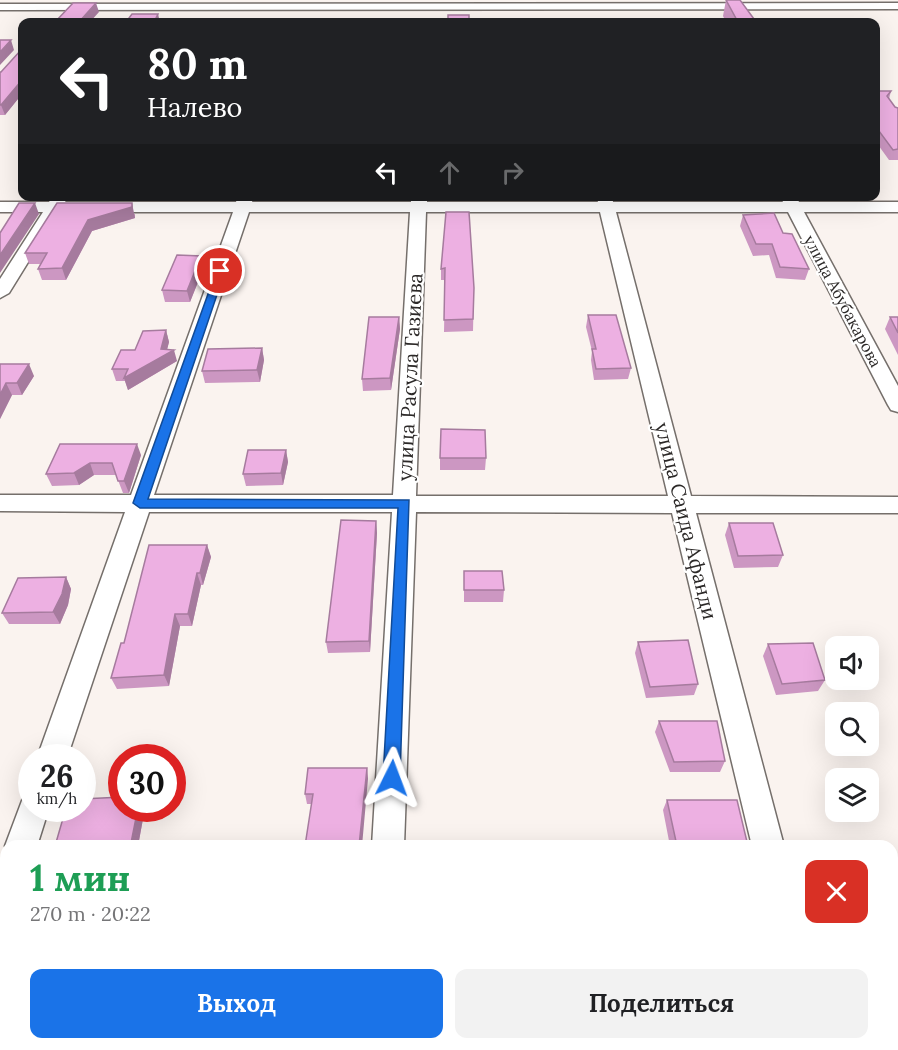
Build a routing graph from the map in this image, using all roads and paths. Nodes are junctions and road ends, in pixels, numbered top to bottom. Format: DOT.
graph roads {
  1 [pos="616,3"];
  2 [pos="778,3"];
  3 [pos="687,6"];
  4 [pos="898,6"];
  5 [pos="0,7"];
  6 [pos="61,7"];
  7 [pos="179,7"];
  8 [pos="312,7"];
  9 [pos="428,7"];
  10 [pos="556,7"];
  11 [pos="51,18"];
  12 [pos="172,18"];
  13 [pos="308,18"];
  14 [pos="427,18"];
  15 [pos="559,18"];
  16 [pos="694,18"];
  17 [pos="57,202"];
  18 [pos="244,202"];
  19 [pos="418,202"];
  20 [pos="606,202"];
  21 [pos="791,202"];
  22 [pos="0,207"];
  23 [pos="898,207"];
  24 [pos="0,293"];
  25 [pos="898,405"];
  26 [pos="0,503"];
  27 [pos="140,503"];
  28 [pos="405,504"];
  29 [pos="682,504"];
  30 [pos="898,505"];
  31 [pos="56,744"];
  32 [pos="29,822"];
  33 [pos="23,840"];
  34 [pos="388,840"];
  35 [pos="766,840"];
  1 -- 3 [label="street"];
  1 -- 10 [label="street"];
  2 -- 3 [label="street"];
  2 -- 4 [label="street"];
  3 -- 16 [label="street"];
  5 -- 6 [label="street"];
  6 -- 7 [label="street"];
  6 -- 11 [label="street"];
  7 -- 8 [label="street"];
  7 -- 12 [label="street"];
  8 -- 9 [label="street"];
  8 -- 13 [label="street"];
  9 -- 10 [label="street"];
  9 -- 14 [label="street"];
  10 -- 15 [label="street"];
  17 -- 18 [label="street"];
  17 -- 22 [label="street"];
  17 -- 24 [label="street"];
  18 -- 19 [label="street"];
  18 -- 27 [label="street"];
  19 -- 20 [label="street"];
  19 -- 28 [label="street, улица Расула Газиева"];
  20 -- 21 [label="street"];
  20 -- 29 [label="street, улица Саида Афанди"];
  21 -- 23 [label="street"];
  21 -- 25 [label="street, улица Абубакарова"];
  26 -- 27 [label="street"];
  27 -- 28 [label="street"];
  27 -- 31 [label="street"];
  28 -- 29 [label="street"];
  28 -- 34 [label="street, улица Расула Газиева"];
  29 -- 30 [label="street"];
  29 -- 35 [label="street, улица Саида Афанди"];
  32 -- 33 [label="street"];
}
